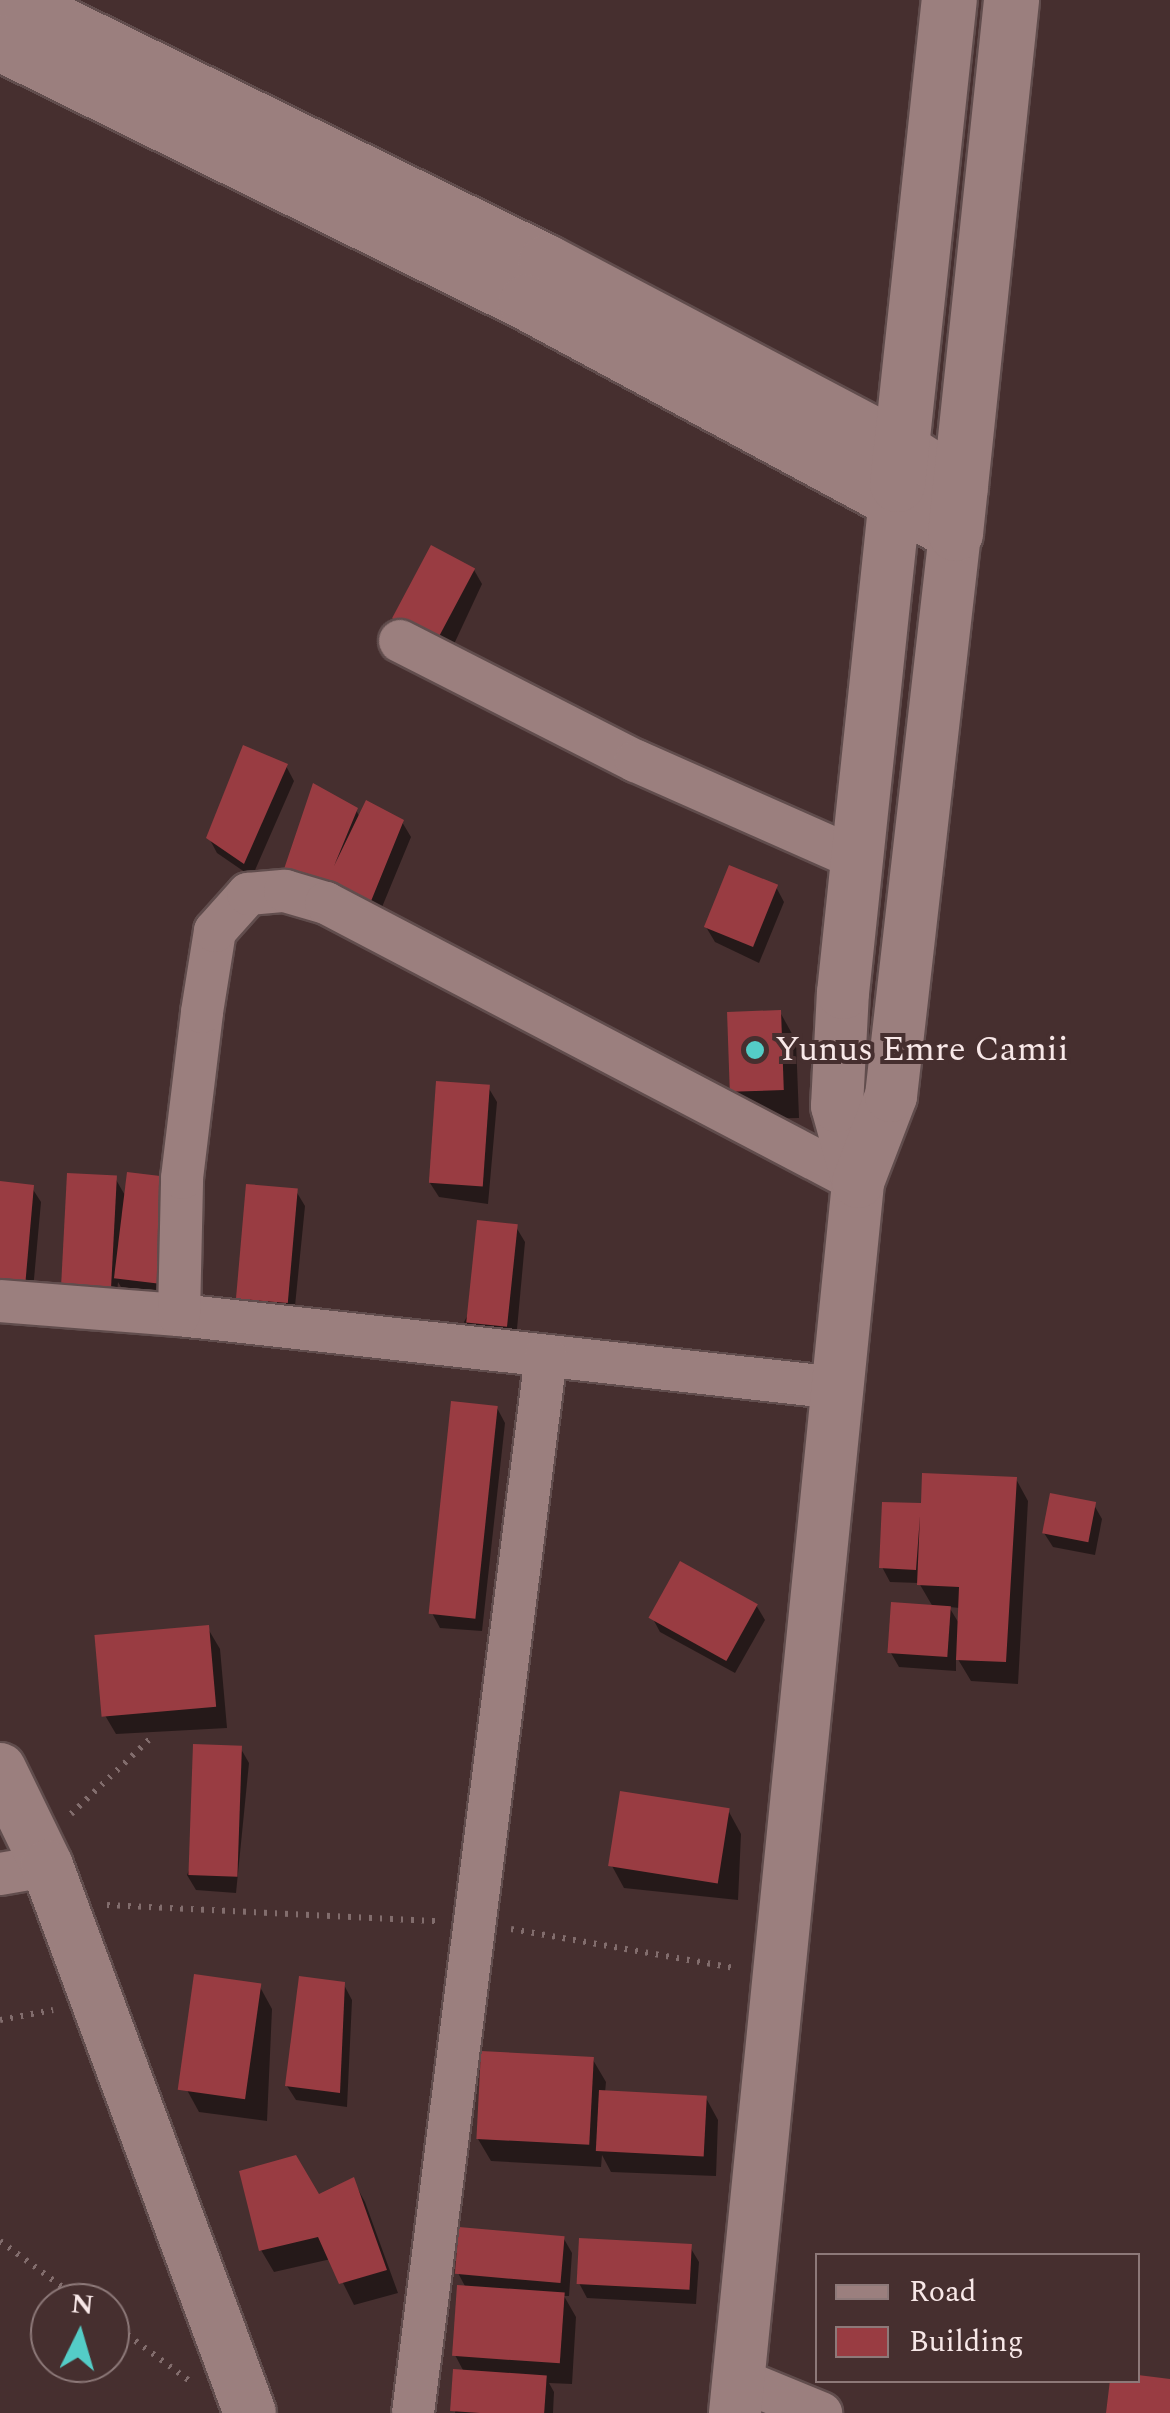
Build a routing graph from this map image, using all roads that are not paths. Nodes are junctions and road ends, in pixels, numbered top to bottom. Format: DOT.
graph roads {
  1 [pos="12,0"];
  2 [pos="949,0"];
  3 [pos="1010,0"];
  4 [pos="0,44"];
  5 [pos="898,473"];
  6 [pos="957,510"];
  7 [pos="400,641"];
  8 [pos="857,859"];
  9 [pos="858,1182"];
  10 [pos="0,1301"];
  11 [pos="179,1315"];
  12 [pos="546,1356"];
  13 [pos="838,1388"];
  14 [pos="0,1769"];
  15 [pos="36,1872"];
  16 [pos="736,2396"];
  17 [pos="250,2413"];
  18 [pos="413,2413"];
  19 [pos="821,2413"];
  1 -- 5 [label="main road"];
  2 -- 5 [label="main road"];
  3 -- 6 [label="main road"];
  4 -- 5 [label="main road"];
  5 -- 6 [label="main road"];
  5 -- 8 [label="street"];
  6 -- 9 [label="street"];
  7 -- 8 [label="street"];
  8 -- 9 [label="street"];
  9 -- 11 [label="street"];
  9 -- 13 [label="street"];
  10 -- 11 [label="street"];
  11 -- 12 [label="street"];
  12 -- 13 [label="street"];
  12 -- 18 [label="street"];
  13 -- 16 [label="street"];
  14 -- 15 [label="street"];
  15 -- 17 [label="street"];
  16 -- 19 [label="street"];
}
